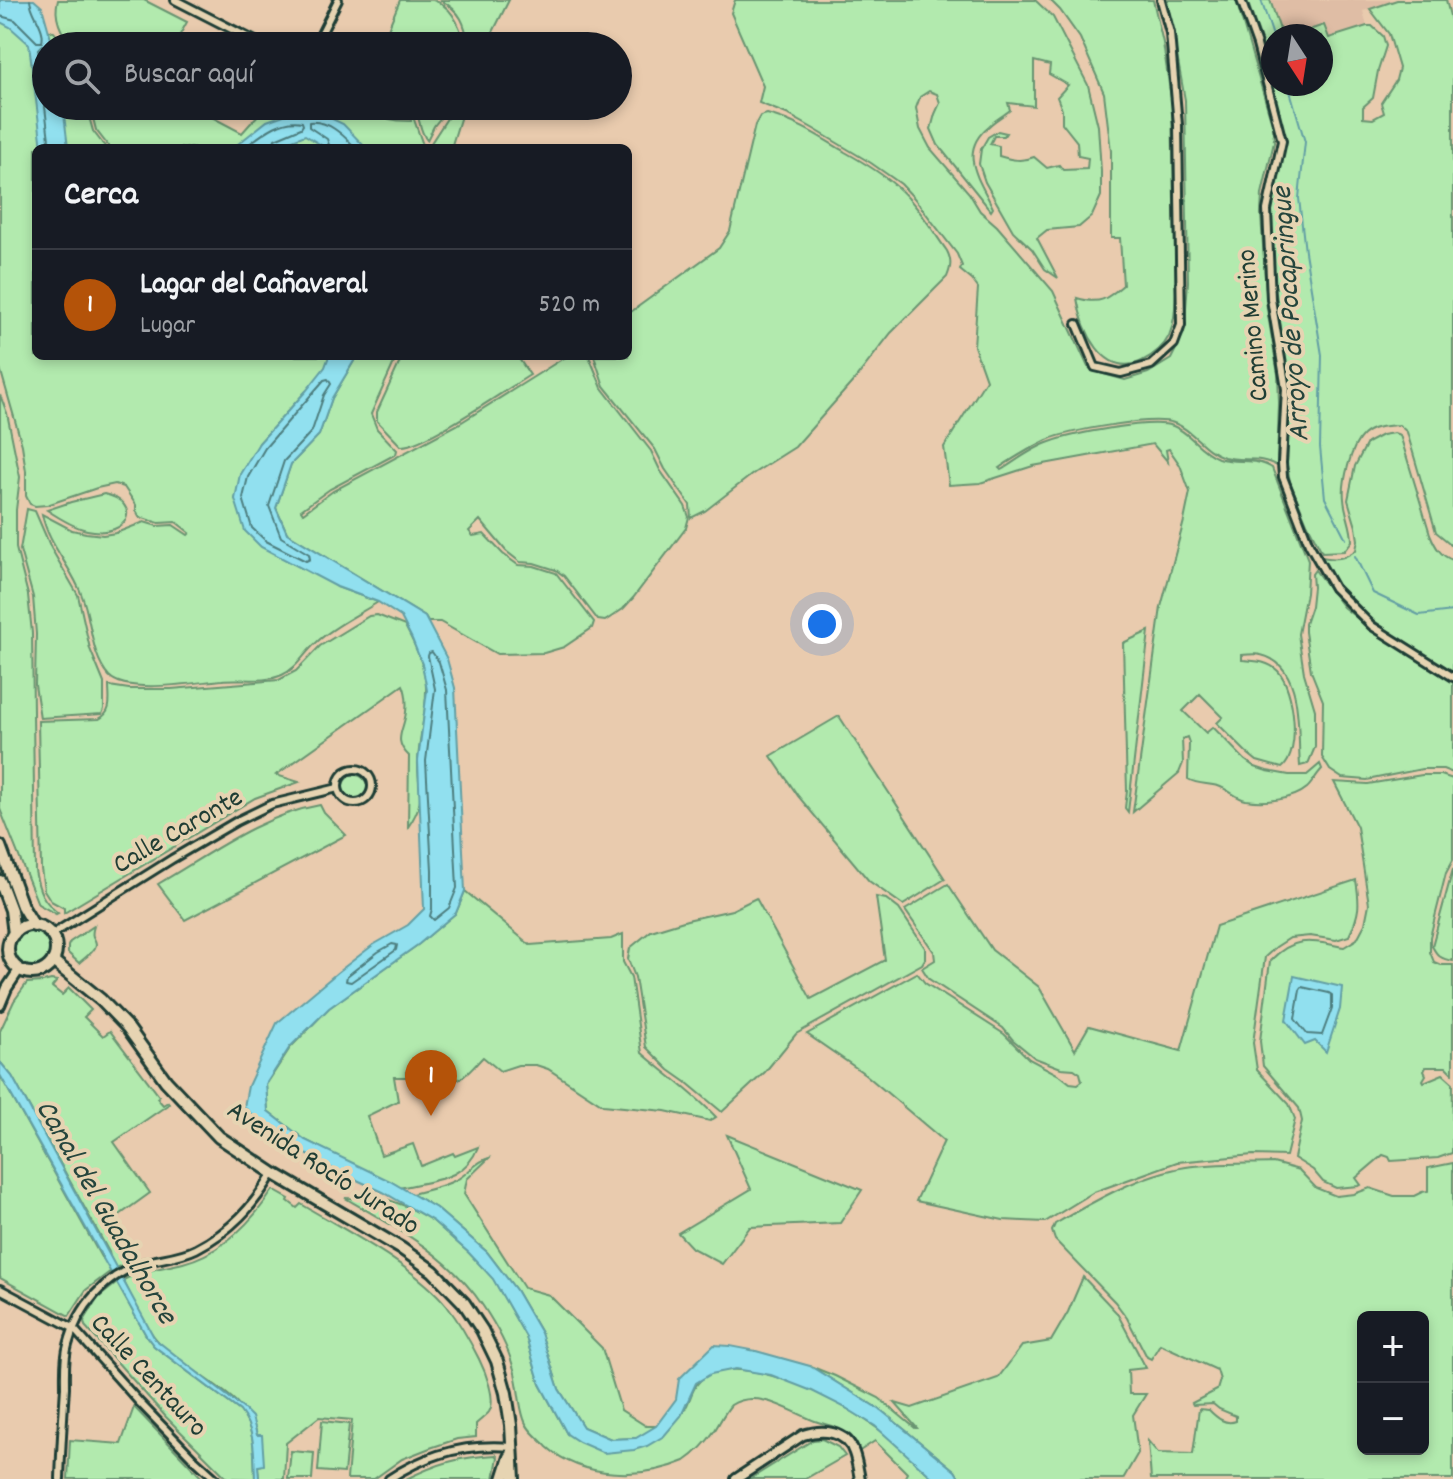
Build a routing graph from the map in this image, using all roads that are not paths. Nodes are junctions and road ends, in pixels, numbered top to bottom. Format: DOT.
graph roads {
  1 [pos="175,0"];
  2 [pos="338,0"];
  3 [pos="1161,0"];
  4 [pos="1241,0"];
  5 [pos="188,3"];
  6 [pos="240,32"];
  7 [pos="322,32"];
  8 [pos="1077,324"];
  9 [pos="1453,677"];
  10 [pos="338,788"];
  11 [pos="0,846"];
  12 [pos="0,881"];
  13 [pos="34,926"];
  14 [pos="14,934"];
  15 [pos="51,935"];
  16 [pos="53,961"];
  17 [pos="19,970"];
  18 [pos="0,1005"];
  19 [pos="273,1173"];
  20 [pos="0,1289"];
  21 [pos="73,1328"];
  22 [pos="512,1447"];
  23 [pos="60,1479"];
  24 [pos="216,1479"];
  25 [pos="389,1479"];
  26 [pos="509,1479"];
  27 [pos="736,1479"];
  28 [pos="860,1479"];
  1 -- 5 [label="street"];
  2 -- 7 [label="street"];
  3 -- 8 [label="street"];
  4 -- 9 [label="street, Camino Merino"];
  5 -- 6 [label="street"];
  10 -- 10 [label="street"];
  10 -- 15 [label="street, Calle Caronte"];
  11 -- 13 [label="main road"];
  12 -- 14 [label="main road"];
  13 -- 14 [label="main road"];
  13 -- 15 [label="main road"];
  14 -- 17 [label="main road"];
  15 -- 16 [label="main road"];
  16 -- 17 [label="main road"];
  16 -- 19 [label="main road, Avenida Rocío Jurado"];
  17 -- 18 [label="street"];
  19 -- 21 [label="street"];
  19 -- 22 [label="main road, Avenida Rocío Jurado"];
  20 -- 21 [label="street, Calle Centauro"];
  21 -- 23 [label="street"];
  21 -- 24 [label="street, Calle Centauro"];
  22 -- 25 [label="street"];
  22 -- 26 [label="main road, Avenida Rocío Jurado"];
  22 -- 26 [label="main road, Avenida Rocío Jurado"];
  27 -- 28 [label="street"];
}
